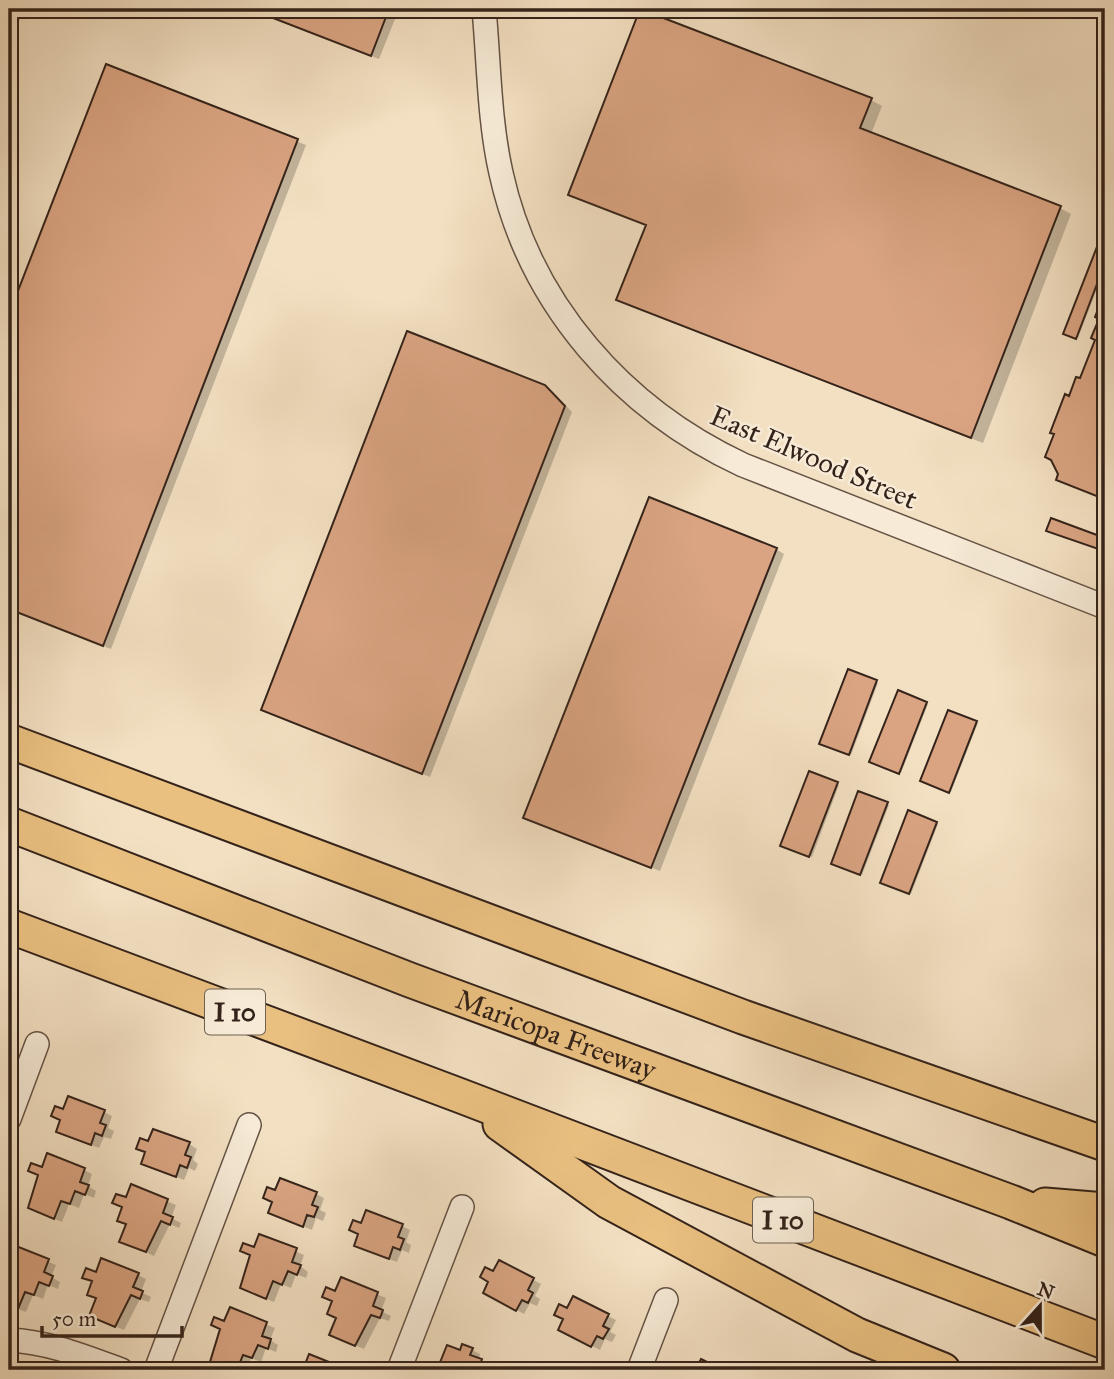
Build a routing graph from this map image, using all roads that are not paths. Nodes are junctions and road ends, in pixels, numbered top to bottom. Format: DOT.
graph roads {
  1 [pos="484,9"];
  2 [pos="1105,607"];
  3 [pos="9,741"];
  4 [pos="9,824"];
  5 [pos="9,926"];
  6 [pos="37,1044"];
  7 [pos="461,1096"];
  8 [pos="9,1119"];
  9 [pos="249,1125"];
  10 [pos="1105,1144"];
  11 [pos="1011,1202"];
  12 [pos="462,1207"];
  13 [pos="1105,1210"];
  14 [pos="1105,1240"];
  15 [pos="666,1300"];
  16 [pos="9,1340"];
  17 [pos="1105,1342"];
  18 [pos="121,1370"];
  19 [pos="156,1370"];
  20 [pos="399,1370"];
  21 [pos="639,1370"];
  22 [pos="943,1370"];
  1 -- 2 [label="street, East Elwood Street"];
  3 -- 10 [label="highway"];
  4 -- 11 [label="highway, Maricopa Freeway"];
  5 -- 7 [label="highway, I 10"];
  6 -- 8 [label="street"];
  7 -- 17 [label="highway, I 10"];
  7 -- 22 [label="highway"];
  9 -- 19 [label="street"];
  11 -- 13 [label="highway"];
  11 -- 14 [label="highway, Maricopa Freeway"];
  12 -- 20 [label="street"];
  15 -- 21 [label="street"];
  16 -- 18 [label="street"];
}
